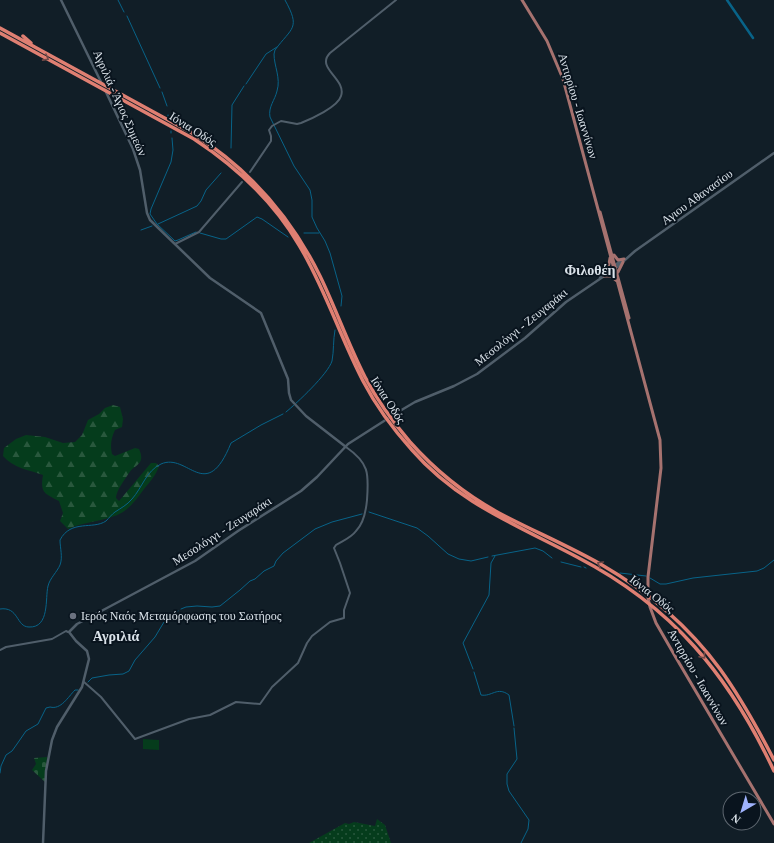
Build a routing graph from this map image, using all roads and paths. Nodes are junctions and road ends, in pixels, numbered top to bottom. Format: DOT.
graph roads {
  1 [pos="61,0"];
  2 [pos="396,0"];
  3 [pos="522,0"];
  4 [pos="0,28"];
  5 [pos="0,33"];
  6 [pos="23,36"];
  7 [pos="35,47"];
  8 [pos="774,153"];
  9 [pos="250,172"];
  10 [pos="242,182"];
  11 [pos="175,244"];
  12 [pos="611,253"];
  13 [pos="624,261"];
  14 [pos="615,267"];
  15 [pos="606,272"];
  16 [pos="604,276"];
  17 [pos="619,278"];
  18 [pos="596,281"];
  19 [pos="617,282"];
  20 [pos="634,338"];
  21 [pos="393,415"];
  22 [pos="384,421"];
  23 [pos="346,447"];
  24 [pos="68,632"];
  25 [pos="0,650"];
  26 [pos="84,682"];
  27 [pos="774,760"];
  28 [pos="774,771"];
  29 [pos="774,824"];
  30 [pos="43,843"];
  1 -- 11 [label="main road, Αγριλιά - Άγιος Συμεών"];
  2 -- 9 [label="street"];
  3 -- 12 [label="main road, Αντιρρίου - Ιωαννίνων"];
  4 -- 7 [label="highway, Ιόνια Οδός"];
  5 -- 28 [label="highway, Ιόνια Οδός, one-way"];
  6 -- 7 [label="highway"];
  27 -- 7 [label="highway, Ιόνια Οδός, one-way"];
  8 -- 13 [label="main road, Αγιου Αθανασίου"];
  10 -- 11 [label="street"];
  11 -- 23 [label="main road, Αγριλιά - Άγιος Συμεών"];
  12 -- 13 [label="main road"];
  12 -- 14 [label="main road, Αντιρρίου - Ιωαννίνων"];
  12 -- 15 [label="main road"];
  13 -- 14 [label="main road, Αγιου Αθανασίου"];
  13 -- 17 [label="main road"];
  14 -- 15 [label="main road, Αγιου Αθανασίου"];
  14 -- 16 [label="main road, Μεσολόγγι - Ζευγαράκι"];
  14 -- 17 [label="main road, Αντιρρίου - Ιωαννίνων"];
  14 -- 19 [label="main road, Αντιρρίου - Ιωαννίνων"];
  15 -- 18 [label="main road, Αγιου Αθανασίου"];
  16 -- 18 [label="main road, Μεσολόγγι - Ζευγαράκι"];
  16 -- 19 [label="main road"];
  17 -- 20 [label="main road, Αντιρρίου - Ιωαννίνων"];
  18 -- 21 [label="main road, Μεσολόγγι - Ζευγαράκι"];
  19 -- 20 [label="main road, Αντιρρίου - Ιωαννίνων"];
  20 -- 29 [label="main road, Αντιρρίου - Ιωαννίνων"];
  22 -- 23 [label="main road, Μεσολόγγι - Ζευγαράκι"];
  23 -- 24 [label="main road, Μεσολόγγι - Ζευγαράκι"];
  23 -- 26 [label="street"];
  24 -- 25 [label="street"];
  24 -- 26 [label="main road"];
  26 -- 30 [label="main road"];
}
